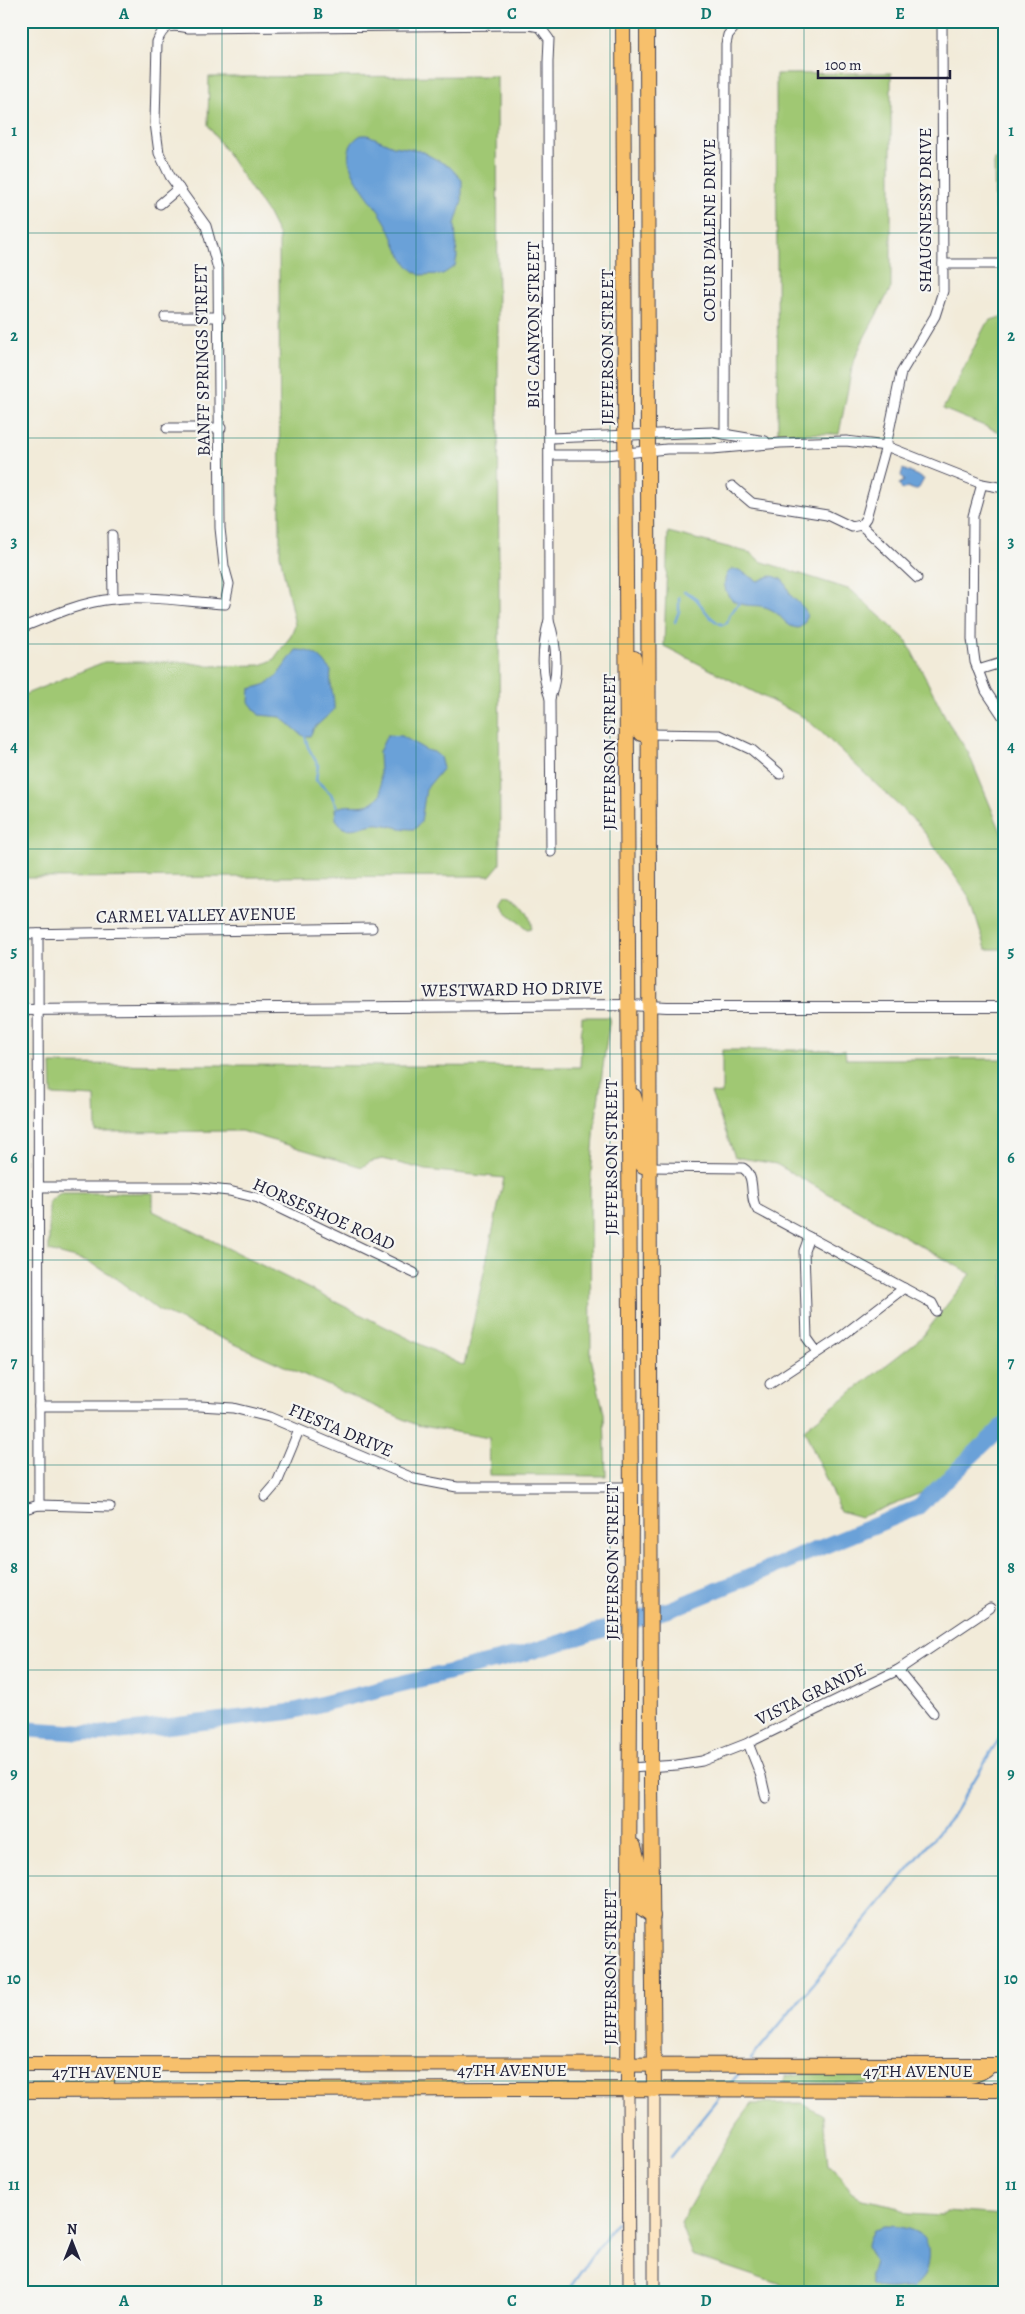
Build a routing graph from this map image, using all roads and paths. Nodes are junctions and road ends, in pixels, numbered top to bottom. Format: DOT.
graph roads {
  1 [pos="623,21"];
  2 [pos="647,21"];
  3 [pos="782,21"];
  4 [pos="942,21"];
  5 [pos="993,21"];
  6 [pos="1004,21"];
  7 [pos="216,24"];
  8 [pos="179,188"];
  9 [pos="160,204"];
  10 [pos="943,264"];
  11 [pos="1004,264"];
  12 [pos="165,317"];
  13 [pos="220,317"];
  14 [pos="167,428"];
  15 [pos="221,428"];
  16 [pos="647,434"];
  17 [pos="724,434"];
  18 [pos="626,436"];
  19 [pos="550,438"];
  20 [pos="780,443"];
  21 [pos="886,446"];
  22 [pos="647,451"];
  23 [pos="626,453"];
  24 [pos="550,455"];
  25 [pos="982,484"];
  26 [pos="732,486"];
  27 [pos="1004,488"];
  28 [pos="862,525"];
  29 [pos="112,536"];
  30 [pos="916,578"];
  31 [pos="113,599"];
  32 [pos="627,620"];
  33 [pos="21,628"];
  34 [pos="1004,662"];
  35 [pos="978,670"];
  36 [pos="1004,718"];
  37 [pos="649,734"];
  38 [pos="780,774"];
  39 [pos="551,852"];
  40 [pos="372,928"];
  41 [pos="21,934"];
  42 [pos="38,934"];
  43 [pos="629,1004"];
  44 [pos="650,1006"];
  45 [pos="1004,1007"];
  46 [pos="21,1010"];
  47 [pos="38,1010"];
  48 [pos="629,1076"];
  49 [pos="650,1167"];
  50 [pos="39,1187"];
  51 [pos="809,1237"];
  52 [pos="414,1274"];
  53 [pos="904,1288"];
  54 [pos="936,1312"];
  55 [pos="817,1352"];
  56 [pos="770,1384"];
  57 [pos="39,1406"];
  58 [pos="299,1430"];
  59 [pos="631,1487"];
  60 [pos="265,1497"];
  61 [pos="39,1505"];
  62 [pos="110,1507"];
  63 [pos="21,1510"];
  64 [pos="990,1608"];
  65 [pos="898,1670"];
  66 [pos="933,1713"];
  67 [pos="748,1743"];
  68 [pos="651,1767"];
  69 [pos="630,1768"];
  70 [pos="766,1798"];
  71 [pos="630,1828"];
  72 [pos="652,1916"];
  73 [pos="21,2064"];
  74 [pos="109,2065"];
  75 [pos="628,2066"];
  76 [pos="654,2066"];
  77 [pos="998,2066"];
  78 [pos="1004,2082"];
  79 [pos="628,2090"];
  80 [pos="654,2090"];
  81 [pos="863,2090"];
  82 [pos="997,2090"];
  83 [pos="21,2091"];
  84 [pos="106,2091"];
  85 [pos="629,2293"];
  86 [pos="654,2293"];
  1 -- 18 [label="main road, JEFFERSON STREET"];
  2 -- 16 [label="main road"];
  3 -- 17 [label="street, COEUR D'ALENE DRIVE"];
  4 -- 10 [label="street, SHAUGNESSY DRIVE"];
  5 -- 6 [label="street"];
  7 -- 8 [label="street, BANFF SPRINGS STREET"];
  7 -- 19 [label="street, BIG CANYON STREET"];
  8 -- 9 [label="street"];
  8 -- 13 [label="street, BANFF SPRINGS STREET"];
  10 -- 11 [label="street"];
  10 -- 21 [label="street, SHAUGNESSY DRIVE"];
  12 -- 13 [label="street"];
  13 -- 15 [label="street, BANFF SPRINGS STREET"];
  14 -- 15 [label="street"];
  15 -- 31 [label="street, BANFF SPRINGS STREET"];
  16 -- 17 [label="street"];
  16 -- 18 [label="street"];
  16 -- 22 [label="main road"];
  17 -- 20 [label="street"];
  18 -- 19 [label="street"];
  18 -- 23 [label="main road, JEFFERSON STREET"];
  19 -- 24 [label="street, BIG CANYON STREET"];
  20 -- 21 [label="street"];
  20 -- 22 [label="street"];
  21 -- 25 [label="street"];
  21 -- 28 [label="street, SHAUGNESSY DRIVE"];
  22 -- 23 [label="street"];
  22 -- 37 [label="main road"];
  23 -- 24 [label="street"];
  23 -- 32 [label="main road, JEFFERSON STREET"];
  24 -- 39 [label="street, BIG CANYON STREET"];
  25 -- 27 [label="street"];
  25 -- 35 [label="street"];
  26 -- 28 [label="street"];
  28 -- 30 [label="street"];
  29 -- 31 [label="street"];
  31 -- 33 [label="street"];
  32 -- 37 [label="main road"];
  32 -- 43 [label="main road, JEFFERSON STREET"];
  34 -- 35 [label="street"];
  35 -- 36 [label="street"];
  37 -- 38 [label="street"];
  37 -- 44 [label="main road"];
  40 -- 42 [label="street, CARMEL VALLEY AVENUE"];
  41 -- 42 [label="street, CARMEL VALLEY AVENUE"];
  42 -- 47 [label="street"];
  43 -- 44 [label="street, WESTWARD HO DRIVE"];
  43 -- 47 [label="street, WESTWARD HO DRIVE"];
  43 -- 48 [label="main road, JEFFERSON STREET"];
  44 -- 45 [label="street, WESTWARD HO DRIVE"];
  44 -- 49 [label="main road"];
  46 -- 47 [label="street, WESTWARD HO DRIVE"];
  47 -- 50 [label="street"];
  48 -- 49 [label="main road"];
  48 -- 59 [label="main road, JEFFERSON STREET"];
  49 -- 51 [label="street"];
  49 -- 68 [label="main road"];
  50 -- 52 [label="street, HORSESHOE ROAD"];
  50 -- 57 [label="street"];
  51 -- 53 [label="street"];
  51 -- 55 [label="street"];
  53 -- 54 [label="street"];
  53 -- 55 [label="street"];
  55 -- 56 [label="street"];
  57 -- 58 [label="street, FIESTA DRIVE"];
  57 -- 61 [label="street"];
  58 -- 59 [label="street, FIESTA DRIVE"];
  58 -- 60 [label="street"];
  59 -- 69 [label="main road, JEFFERSON STREET"];
  61 -- 62 [label="street"];
  61 -- 63 [label="street"];
  64 -- 65 [label="street, VISTA GRANDE"];
  65 -- 66 [label="street"];
  65 -- 67 [label="street, VISTA GRANDE"];
  67 -- 68 [label="street, VISTA GRANDE"];
  67 -- 70 [label="street"];
  68 -- 69 [label="street, VISTA GRANDE"];
  68 -- 72 [label="main road"];
  69 -- 71 [label="main road, JEFFERSON STREET"];
  71 -- 72 [label="main road"];
  71 -- 75 [label="main road, JEFFERSON STREET"];
  72 -- 76 [label="main road"];
  73 -- 74 [label="main road, 47TH AVENUE"];
  74 -- 75 [label="main road, 47TH AVENUE"];
  74 -- 84 [label="main road"];
  75 -- 76 [label="main road, 47TH AVENUE"];
  75 -- 79 [label="main road, JEFFERSON STREET"];
  76 -- 77 [label="main road, 47TH AVENUE"];
  76 -- 80 [label="main road"];
  77 -- 81 [label="main road"];
  78 -- 82 [label="main road"];
  79 -- 80 [label="main road, 47TH AVENUE"];
  79 -- 84 [label="main road, 47TH AVENUE"];
  79 -- 85 [label="main road, JEFFERSON STREET"];
  80 -- 81 [label="main road, 47TH AVENUE"];
  80 -- 86 [label="main road"];
  81 -- 82 [label="main road, 47TH AVENUE"];
  83 -- 84 [label="main road, 47TH AVENUE"];
}
